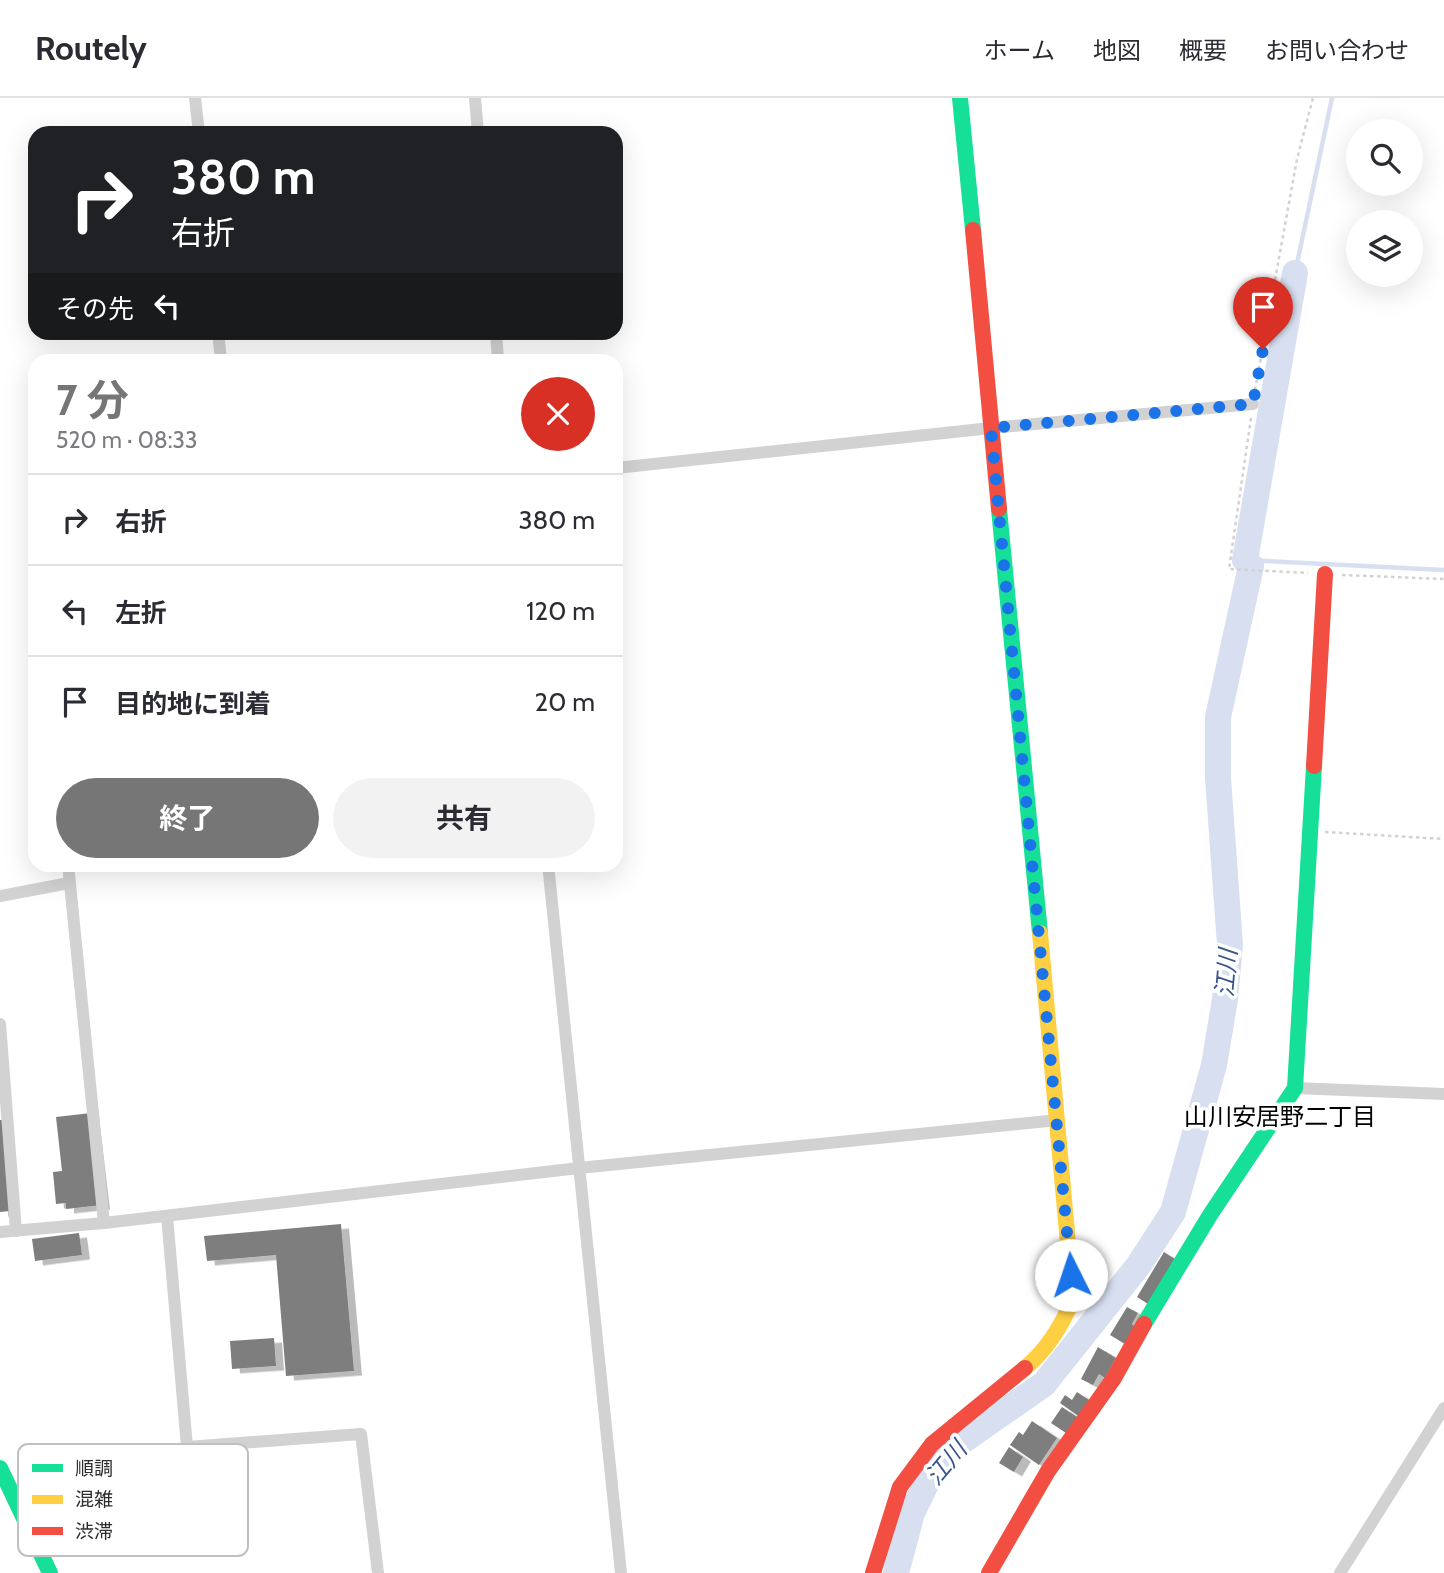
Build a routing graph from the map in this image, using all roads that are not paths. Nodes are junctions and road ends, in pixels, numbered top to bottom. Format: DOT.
graph roads {
  1 [pos="195,98"];
  2 [pos="475,98"];
  3 [pos="960,98"];
  4 [pos="198,126"];
  5 [pos="477,126"];
  6 [pos="1253,404"];
  7 [pos="991,428"];
  8 [pos="623,467"];
  9 [pos="1325,574"];
  10 [pos="68,872"];
  11 [pos="549,872"];
  12 [pos="69,883"];
  13 [pos="0,895"];
  14 [pos="0,1024"];
  15 [pos="1295,1088"];
  16 [pos="1444,1094"];
  17 [pos="1058,1120"];
  18 [pos="579,1168"];
  19 [pos="167,1216"];
  20 [pos="104,1223"];
  21 [pos="16,1231"];
  22 [pos="0,1232"];
  23 [pos="1444,1408"];
  24 [pos="187,1444"];
  25 [pos="227,1444"];
  26 [pos="0,1468"];
  27 [pos="18,1506"];
  28 [pos="42,1556"];
  29 [pos="50,1573"];
  30 [pos="378,1573"];
  31 [pos="621,1573"];
  32 [pos="873,1573"];
  33 [pos="989,1573"];
  34 [pos="1340,1573"];
  1 -- 4 [label="street"];
  2 -- 5 [label="street"];
  3 -- 7 [label="street"];
  6 -- 7 [label="street"];
  7 -- 8 [label="street"];
  7 -- 17 [label="street"];
  9 -- 15 [label="street"];
  10 -- 12 [label="street"];
  11 -- 18 [label="street"];
  12 -- 13 [label="street"];
  12 -- 20 [label="street"];
  14 -- 21 [label="street"];
  15 -- 16 [label="street"];
  15 -- 33 [label="street"];
  17 -- 18 [label="street"];
  17 -- 32 [label="street"];
  18 -- 19 [label="street"];
  18 -- 31 [label="street"];
  19 -- 20 [label="street"];
  19 -- 24 [label="street"];
  20 -- 21 [label="street"];
  21 -- 22 [label="street"];
  23 -- 34 [label="street"];
  25 -- 30 [label="street"];
  26 -- 27 [label="street"];
  28 -- 29 [label="street"];
}
